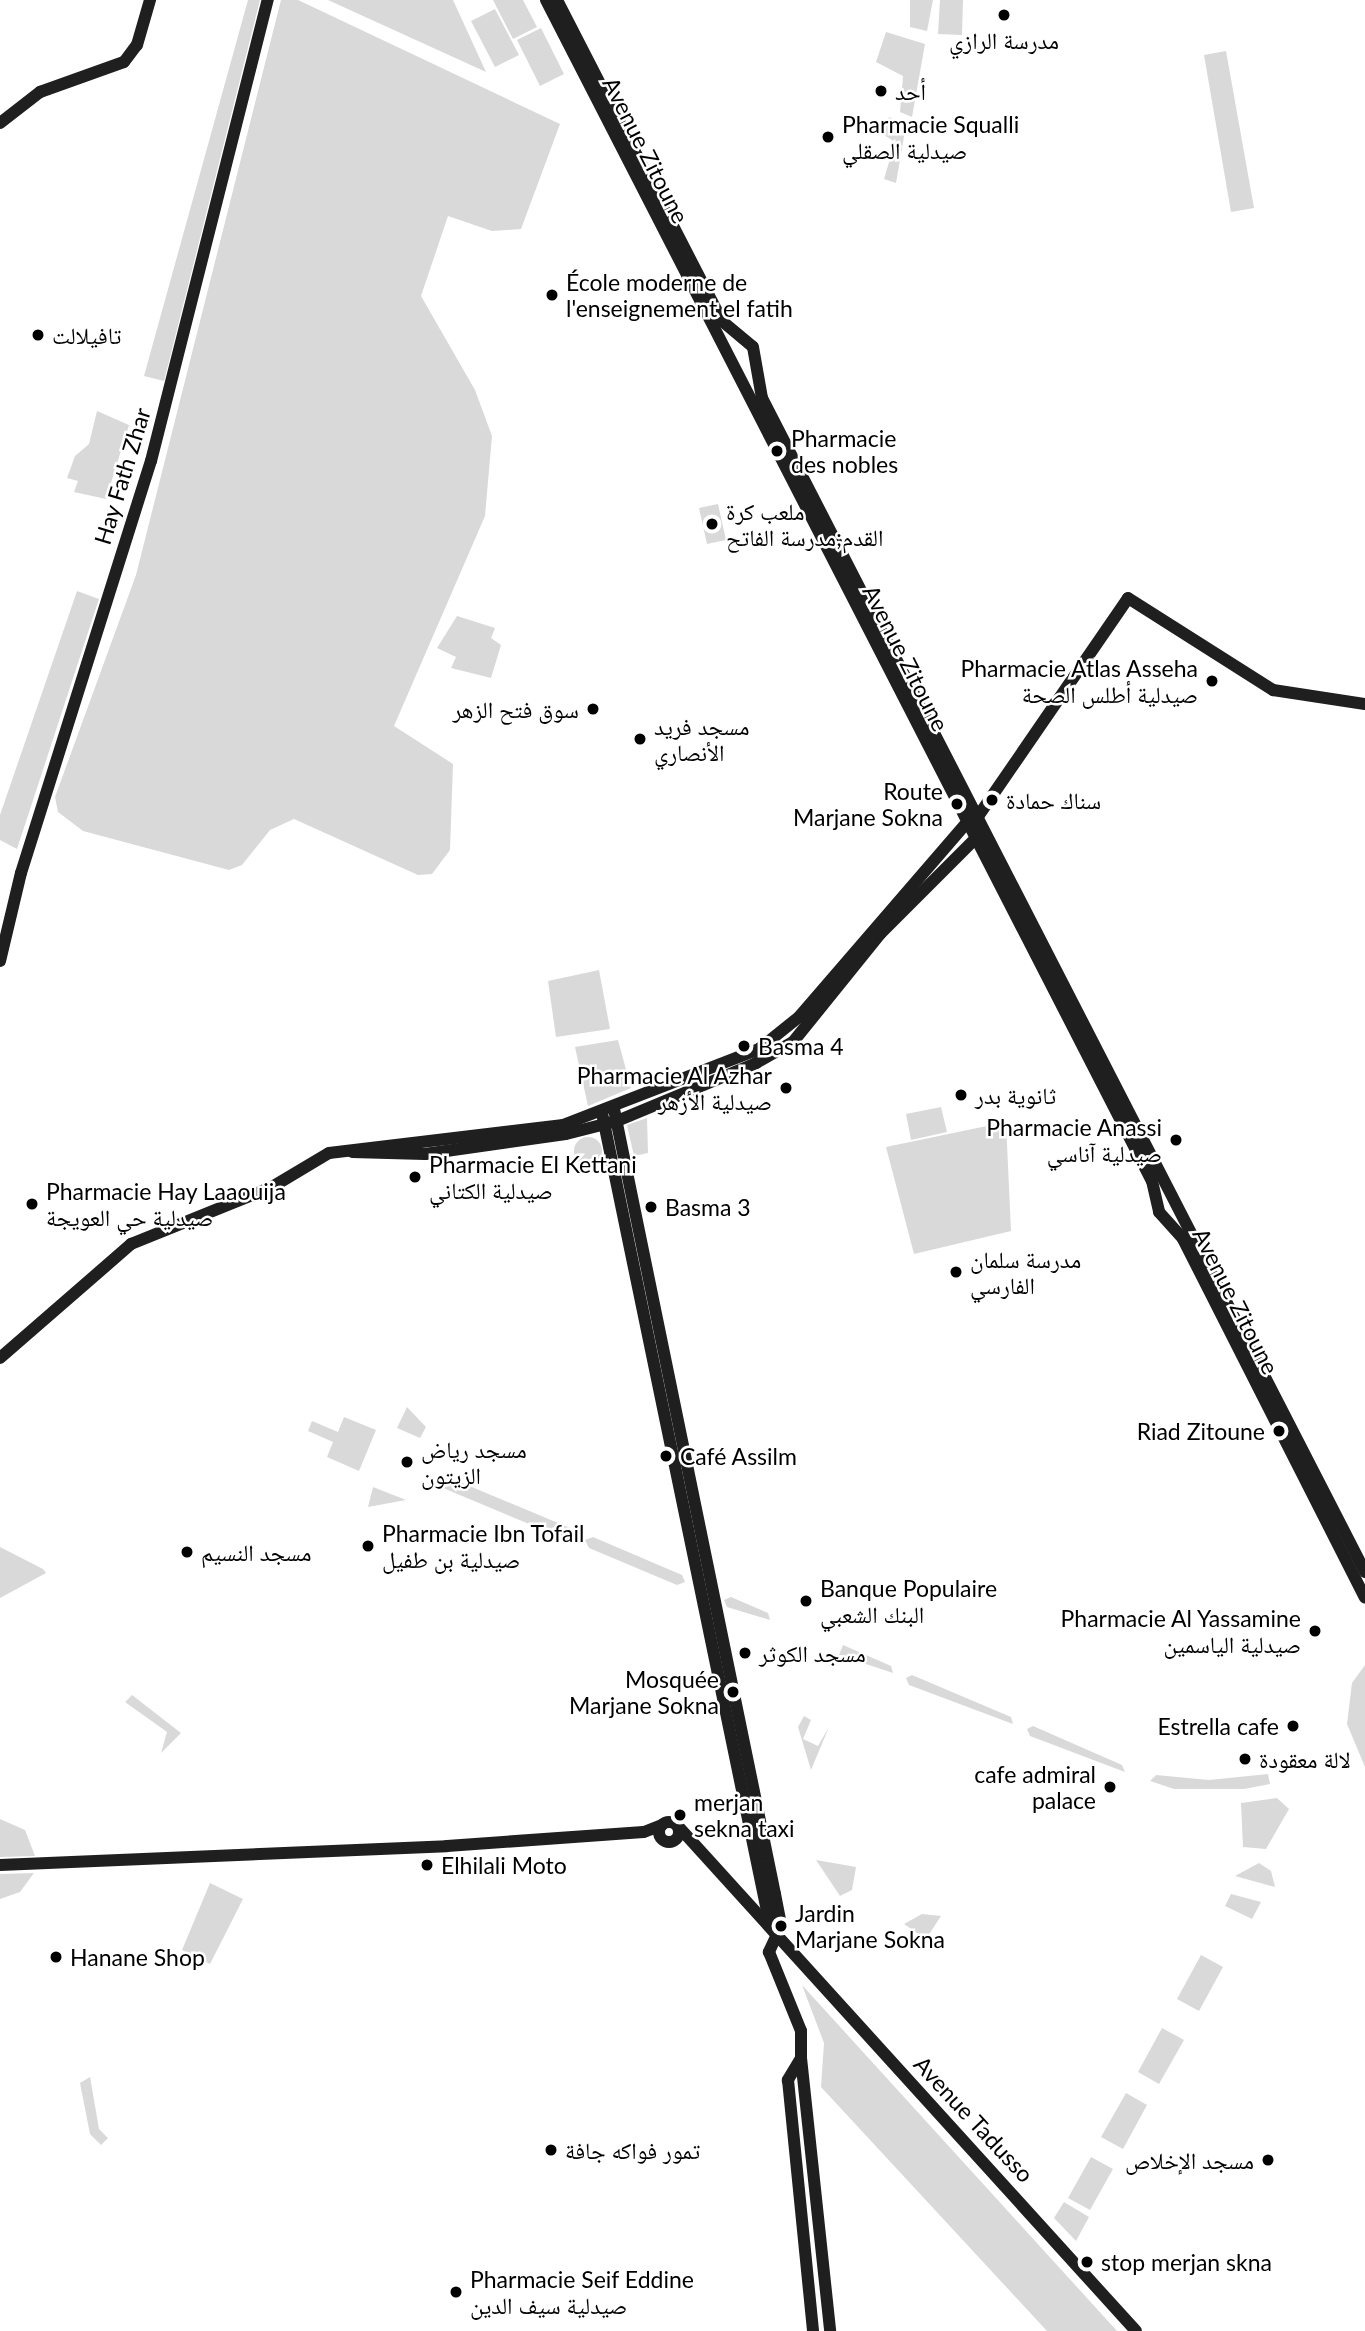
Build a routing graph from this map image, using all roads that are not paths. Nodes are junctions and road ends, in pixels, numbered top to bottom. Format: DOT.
graph roads {
  1 [pos="150,0"];
  2 [pos="268,0"];
  3 [pos="546,0"];
  4 [pos="557,0"];
  5 [pos="0,123"];
  6 [pos="744,341"];
  7 [pos="754,361"];
  8 [pos="728,362"];
  9 [pos="1365,704"];
  10 [pos="978,815"];
  11 [pos="986,828"];
  12 [pos="971,832"];
  13 [pos="0,961"];
  14 [pos="609,1117"];
  15 [pos="1175,1196"];
  16 [pos="1158,1204"];
  17 [pos="1181,1213"];
  18 [pos="1164,1218"];
  19 [pos="0,1358"];
  20 [pos="1365,1572"];
  21 [pos="1365,1597"];
  22 [pos="666,1835"];
  23 [pos="694,1843"];
  24 [pos="0,1865"];
  25 [pos="770,1926"];
  26 [pos="780,1937"];
  27 [pos="801,2058"];
  28 [pos="813,2331"];
  29 [pos="830,2331"];
  30 [pos="1136,2331"];
  1 -- 5 [label="street"];
  2 -- 13 [label="street, Hay Fath Zhar"];
  3 -- 8 [label="street, Avenue Zitoune"];
  4 -- 6 [label="street, Avenue Zitoune"];
  6 -- 7 [label="street"];
  6 -- 8 [label="street"];
  7 -- 8 [label="street"];
  7 -- 10 [label="street, Avenue Zitoune"];
  8 -- 12 [label="street, Avenue Zitoune"];
  9 -- 10 [label="street"];
  10 -- 11 [label="street, Avenue Zitoune"];
  10 -- 12 [label="street"];
  11 -- 12 [label="street"];
  11 -- 15 [label="street, Avenue Zitoune"];
  12 -- 14 [label="street"];
  12 -- 16 [label="street, Avenue Zitoune"];
  14 -- 19 [label="street"];
  14 -- 25 [label="street"];
  14 -- 26 [label="street"];
  15 -- 16 [label="street"];
  15 -- 17 [label="street, Avenue Zitoune"];
  16 -- 18 [label="street, Avenue Zitoune"];
  17 -- 18 [label="street"];
  17 -- 20 [label="street, Avenue Zitoune"];
  18 -- 21 [label="street, Avenue Zitoune"];
  22 -- 23 [label="street"];
  22 -- 23 [label="street, Avenue Tadusso"];
  22 -- 24 [label="street"];
  23 -- 25 [label="street, Avenue Tadusso"];
  25 -- 26 [label="street, Avenue Tadusso"];
  26 -- 27 [label="street"];
  26 -- 30 [label="street, Avenue Tadusso"];
  27 -- 28 [label="street"];
  27 -- 29 [label="street"];
}
